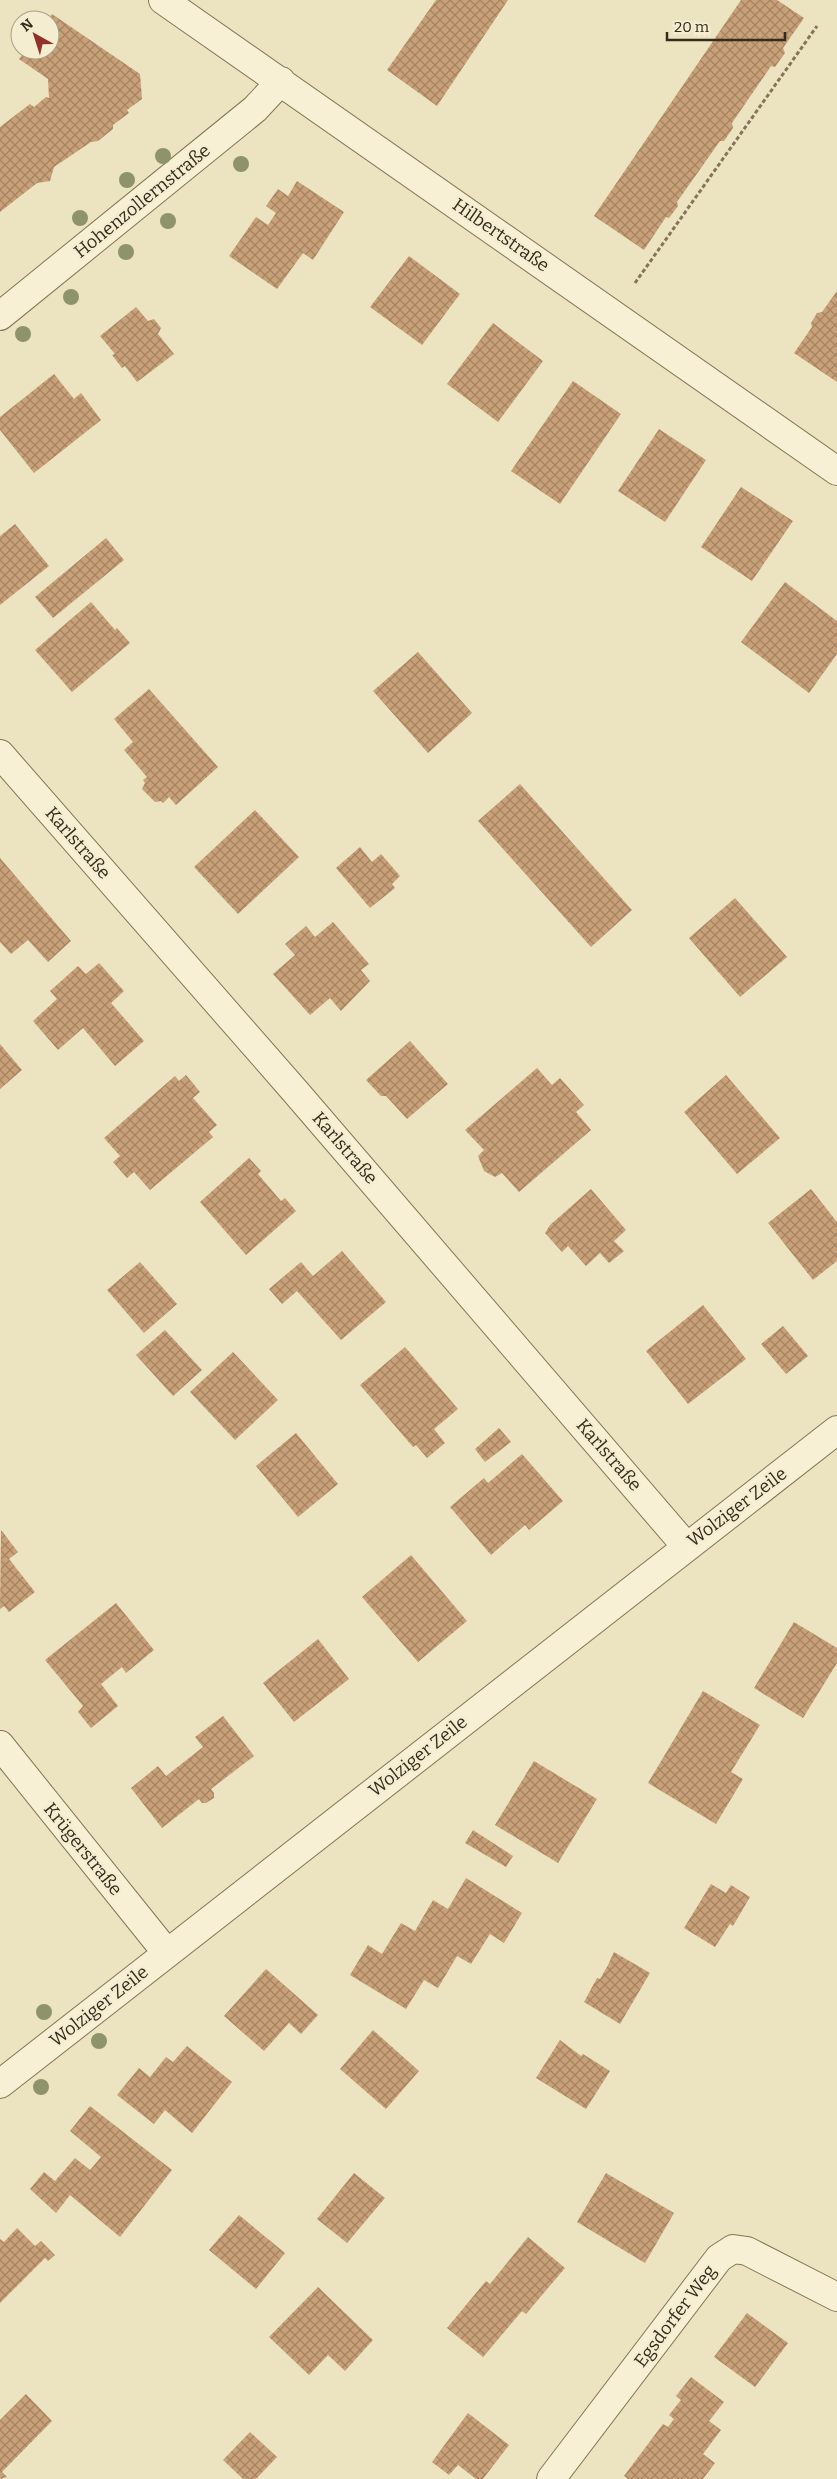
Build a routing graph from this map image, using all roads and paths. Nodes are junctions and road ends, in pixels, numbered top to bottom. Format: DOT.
graph roads {
  1 [pos="163,0"];
  2 [pos="817,26"];
  3 [pos="281,81"];
  4 [pos="635,283"];
  5 [pos="0,316"];
  6 [pos="837,471"];
  7 [pos="0,754"];
  8 [pos="837,1430"];
  9 [pos="686,1546"];
  10 [pos="0,1745"];
  11 [pos="167,1953"];
  12 [pos="0,2084"];
  13 [pos="837,2297"];
  14 [pos="551,2479"];
  1 -- 3 [label="street, Hilbertstraße"];
  2 -- 4 [label="path"];
  3 -- 5 [label="street, Hohenzollernstraße"];
  3 -- 6 [label="street, Hilbertstraße"];
  7 -- 9 [label="street, Karlstraße"];
  8 -- 9 [label="street, Wolziger Zeile"];
  9 -- 11 [label="street, Wolziger Zeile"];
  10 -- 11 [label="street, Krügerstraße"];
  11 -- 12 [label="street, Wolziger Zeile"];
  13 -- 14 [label="street, Egsdorfer Weg"];
}
